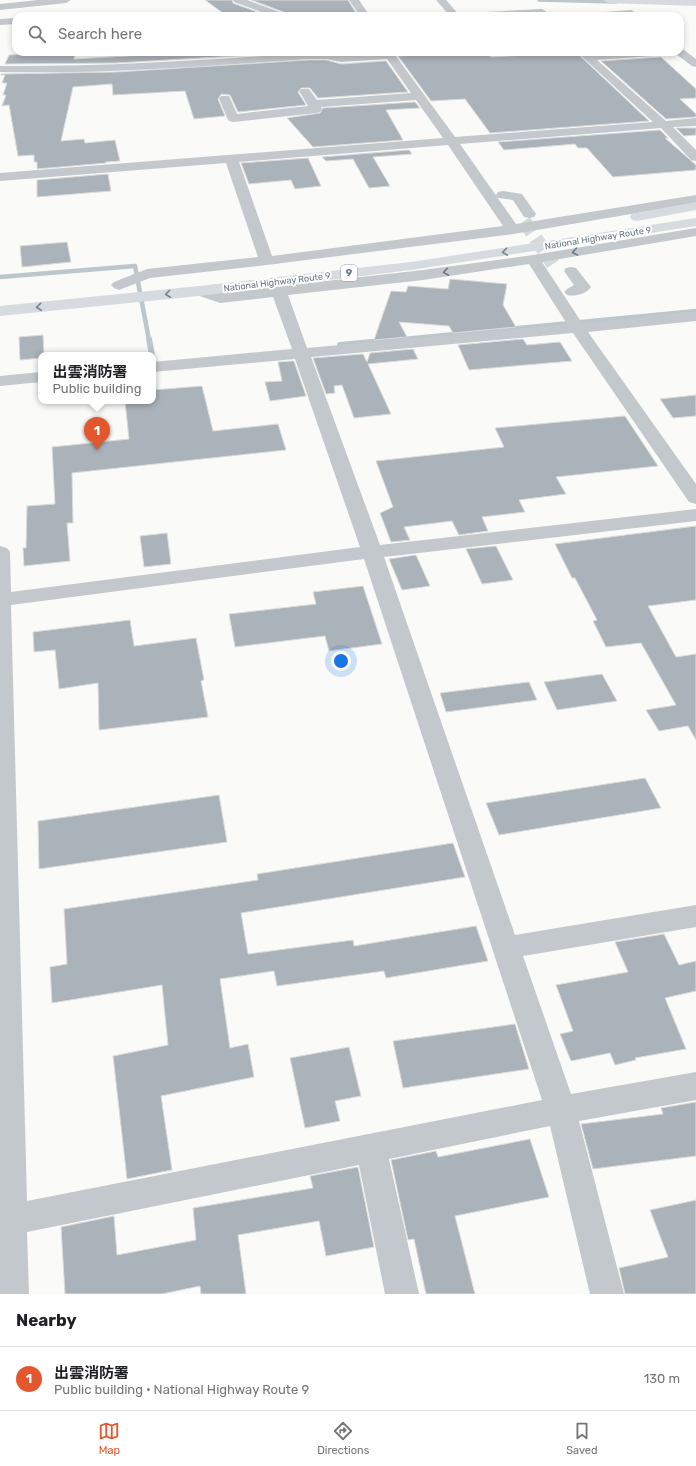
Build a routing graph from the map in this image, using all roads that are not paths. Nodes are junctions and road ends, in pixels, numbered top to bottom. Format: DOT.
graph roads {
  1 [pos="66,0"];
  2 [pos="238,0"];
  3 [pos="354,0"];
  4 [pos="441,0"];
  5 [pos="532,0"];
  6 [pos="608,0"];
  7 [pos="696,3"];
  8 [pos="0,7"];
  9 [pos="270,12"];
  10 [pos="362,12"];
  11 [pos="451,12"];
  12 [pos="542,12"];
  13 [pos="12,21"];
  14 [pos="0,22"];
  15 [pos="684,55"];
  16 [pos="341,56"];
  17 [pos="389,56"];
  18 [pos="586,56"];
  19 [pos="141,57"];
  20 [pos="696,64"];
  21 [pos="149,67"];
  22 [pos="0,69"];
  23 [pos="342,72"];
  24 [pos="305,91"];
  25 [pos="419,96"];
  26 [pos="225,98"];
  27 [pos="313,104"];
  28 [pos="696,122"];
  29 [pos="664,125"];
  30 [pos="452,142"];
  31 [pos="696,157"];
  32 [pos="231,159"];
  33 [pos="0,177"];
  34 [pos="486,191"];
  35 [pos="696,199"];
  36 [pos="696,206"];
  37 [pos="696,216"];
  38 [pos="522,222"];
  39 [pos="696,222"];
  40 [pos="641,232"];
  41 [pos="696,232"];
  42 [pos="492,242"];
  43 [pos="628,243"];
  44 [pos="379,248"];
  45 [pos="533,259"];
  46 [pos="358,260"];
  47 [pos="267,261"];
  48 [pos="553,264"];
  49 [pos="411,266"];
  50 [pos="571,271"];
  51 [pos="389,279"];
  52 [pos="119,285"];
  53 [pos="199,291"];
  54 [pos="279,291"];
  55 [pos="24,294"];
  56 [pos="566,296"];
  57 [pos="0,310"];
  58 [pos="696,316"];
  59 [pos="577,328"];
  60 [pos="302,354"];
  61 [pos="156,367"];
  62 [pos="38,377"];
  63 [pos="0,381"];
  64 [pos="696,498"];
  65 [pos="696,515"];
  66 [pos="0,552"];
  67 [pos="372,552"];
  68 [pos="1,600"];
  69 [pos="2,799"];
  70 [pos="696,916"];
  71 [pos="506,948"];
  72 [pos="696,1086"];
  73 [pos="561,1110"];
  74 [pos="371,1148"];
  75 [pos="10,1220"];
  76 [pos="12,1294"];
  77 [pos="402,1294"];
  78 [pos="607,1294"];
  1 -- 8 [label="street"];
  2 -- 9 [label="street"];
  3 -- 10 [label="street"];
  4 -- 11 [label="street"];
  5 -- 12 [label="street"];
  6 -- 7 [label="main road"];
  13 -- 14 [label="street"];
  15 -- 20 [label="street"];
  16 -- 21 [label="street"];
  16 -- 23 [label="street"];
  17 -- 25 [label="street"];
  18 -- 29 [label="street"];
  19 -- 21 [label="street"];
  21 -- 22 [label="street"];
  24 -- 27 [label="street"];
  25 -- 27 [label="street"];
  25 -- 30 [label="street"];
  26 -- 27 [label="street"];
  28 -- 29 [label="street"];
  29 -- 30 [label="street"];
  29 -- 31 [label="street"];
  30 -- 32 [label="street"];
  30 -- 34 [label="street"];
  32 -- 33 [label="street"];
  32 -- 47 [label="street"];
  34 -- 38 [label="street"];
  34 -- 38 [label="street"];
  35 -- 38 [label="street"];
  36 -- 42 [label="main road, 9"];
  37 -- 42 [label="main road, National Highway Route 9 / 9"];
  38 -- 44 [label="street"];
  39 -- 40 [label="main road, National Highway Route 9 / 9"];
  40 -- 43 [label="street"];
  40 -- 49 [label="main road, National Highway Route 9 / 9, one-way"];
  41 -- 43 [label="street"];
  42 -- 46 [label="main road, National Highway Route 9 / 9"];
  43 -- 45 [label="street, one-way"];
  44 -- 46 [label="street"];
  44 -- 47 [label="street"];
  45 -- 51 [label="street, one-way"];
  45 -- 56 [label="street"];
  46 -- 52 [label="main road, National Highway Route 9 / 9"];
  47 -- 52 [label="street"];
  48 -- 56 [label="street"];
  49 -- 51 [label="street"];
  49 -- 53 [label="main road, National Highway Route 9 / 9"];
  50 -- 56 [label="street"];
  51 -- 54 [label="street"];
  52 -- 55 [label="main road, National Highway Route 9 / 9"];
  53 -- 54 [label="street"];
  53 -- 57 [label="main road, National Highway Route 9 / 9, one-way"];
  54 -- 60 [label="street"];
  56 -- 59 [label="street"];
  58 -- 59 [label="street"];
  59 -- 60 [label="street"];
  59 -- 64 [label="street"];
  60 -- 61 [label="street"];
  60 -- 67 [label="street"];
  62 -- 63 [label="street"];
  65 -- 67 [label="street"];
  66 -- 68 [label="street"];
  67 -- 68 [label="street"];
  67 -- 71 [label="street"];
  68 -- 69 [label="street"];
  69 -- 75 [label="street"];
  70 -- 71 [label="street"];
  71 -- 73 [label="street"];
  72 -- 73 [label="street"];
  73 -- 74 [label="street"];
  73 -- 78 [label="street"];
  74 -- 75 [label="street"];
  74 -- 77 [label="street"];
  75 -- 76 [label="street"];
}
